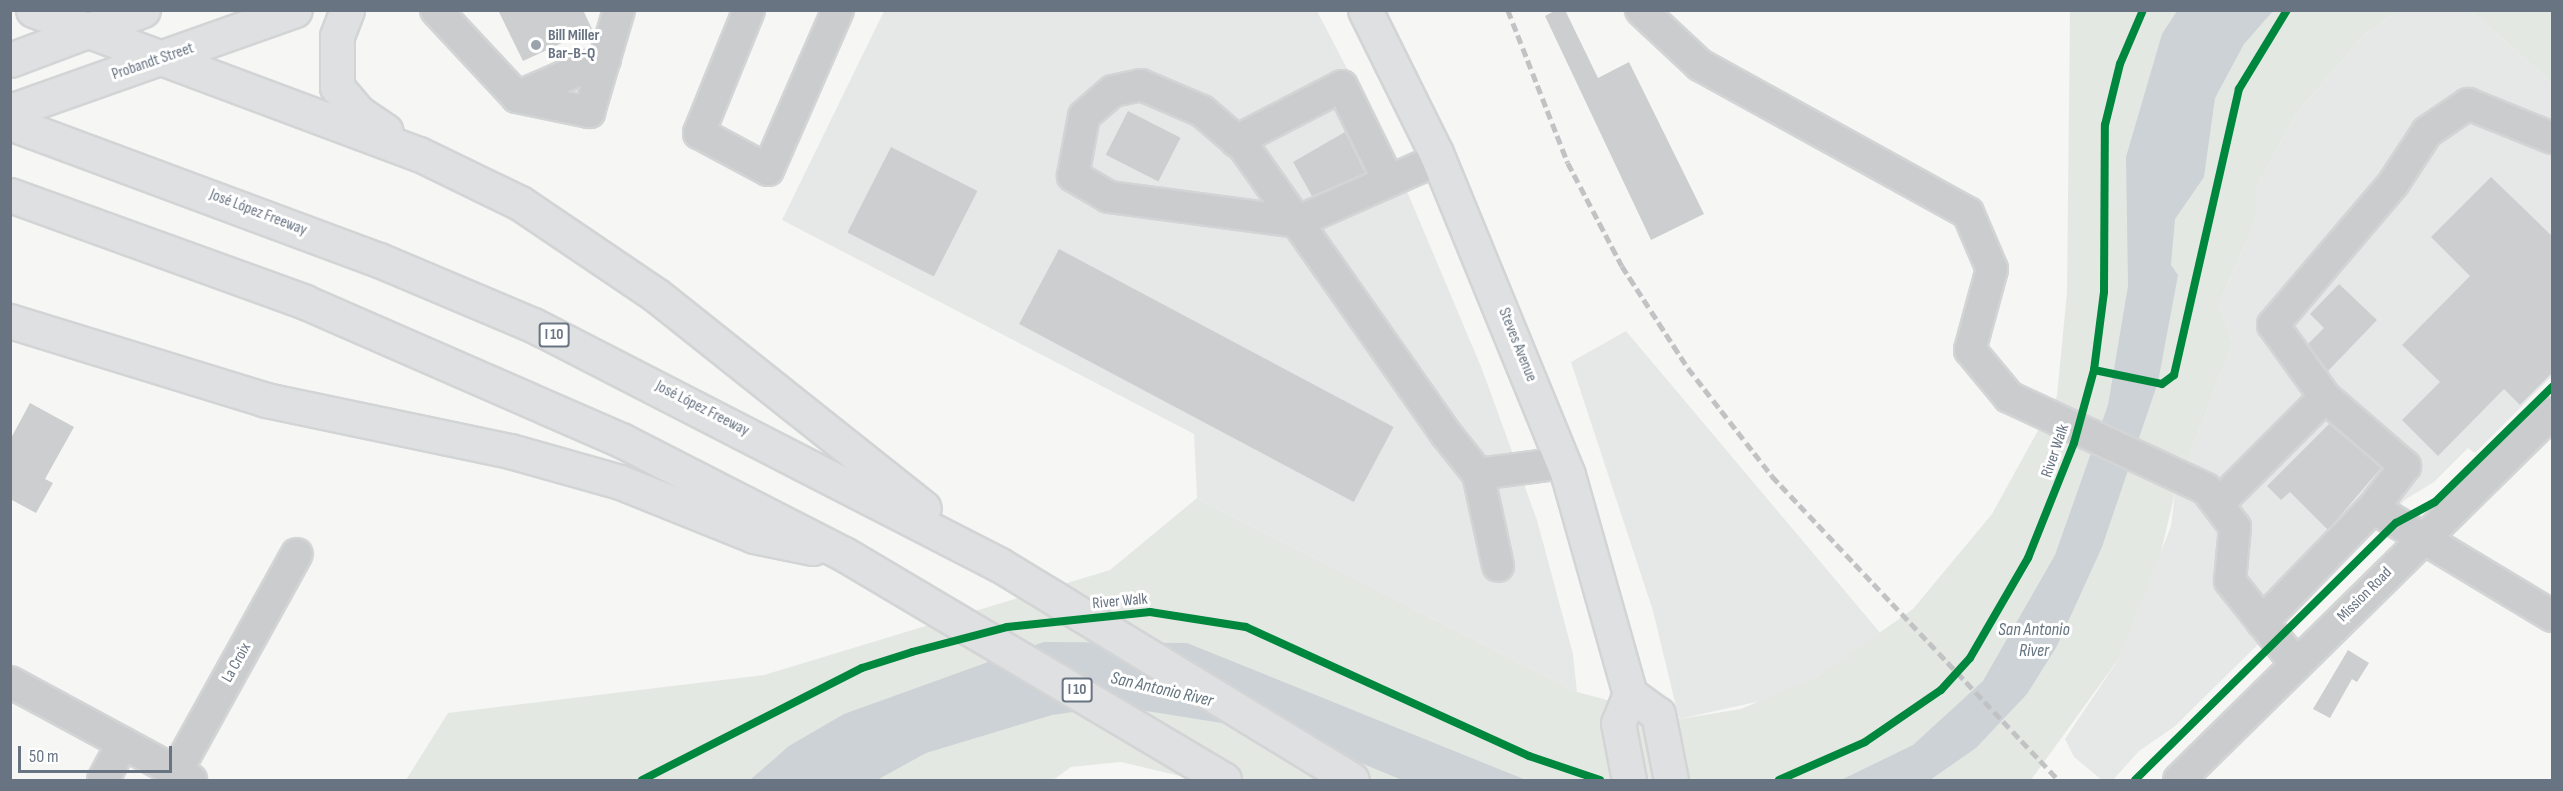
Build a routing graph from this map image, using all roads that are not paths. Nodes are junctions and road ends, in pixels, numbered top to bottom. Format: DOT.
graph roads {
  1 [pos="33,10"];
  2 [pos="143,10"];
  3 [pos="295,10"];
  4 [pos="347,10"];
  5 [pos="436,10"];
  6 [pos="619,10"];
  7 [pos="749,10"];
  8 [pos="838,10"];
  9 [pos="1365,10"];
  10 [pos="1641,10"];
  11 [pos="87,30"];
  12 [pos="163,58"];
  13 [pos="605,59"];
  14 [pos="10,60"];
  15 [pos="517,97"];
  16 [pos="10,111"];
  17 [pos="10,123"];
  18 [pos="2553,138"];
  19 [pos="1236,141"];
  20 [pos="420,154"];
  21 [pos="1438,159"];
  22 [pos="1388,180"];
  23 [pos="10,195"];
  24 [pos="1297,222"];
  25 [pos="10,321"];
  26 [pos="2325,397"];
  27 [pos="2553,413"];
  28 [pos="1564,463"];
  29 [pos="1478,474"];
  30 [pos="2218,504"];
  31 [pos="2373,508"];
  32 [pos="2422,538"];
  33 [pos="297,554"];
  34 [pos="844,554"];
  35 [pos="999,565"];
  36 [pos="1498,566"];
  37 [pos="2553,616"];
  38 [pos="2262,622"];
  39 [pos="2296,664"];
  40 [pos="10,682"];
  41 [pos="1630,694"];
  42 [pos="123,743"];
  43 [pos="1667,765"];
  44 [pos="184,776"];
  45 [pos="103,780"];
  46 [pos="1224,780"];
  47 [pos="1352,780"];
  48 [pos="1629,780"];
  49 [pos="2179,780"];
  1 -- 11 [label="main road"];
  2 -- 11 [label="main road"];
  3 -- 12 [label="main road, Probandt Street"];
  4 -- 20 [label="main road"];
  5 -- 15 [label="street"];
  6 -- 13 [label="street"];
  7 -- 8 [label="street"];
  9 -- 21 [label="main road, Steves Avenue"];
  10 -- 30 [label="street"];
  11 -- 12 [label="main road"];
  11 -- 14 [label="main road"];
  12 -- 16 [label="main road, Probandt Street"];
  12 -- 20 [label="main road"];
  13 -- 15 [label="street"];
  13 -- 15 [label="street"];
  17 -- 35 [label="main road, José López Freeway / I 10"];
  18 -- 26 [label="street"];
  19 -- 22 [label="street"];
  19 -- 24 [label="street"];
  19 -- 24 [label="street"];
  20 -- 35 [label="main road"];
  21 -- 22 [label="street"];
  21 -- 28 [label="main road, Steves Avenue"];
  22 -- 24 [label="street"];
  23 -- 34 [label="main road, I 10"];
  24 -- 29 [label="street"];
  25 -- 34 [label="main road"];
  26 -- 30 [label="street"];
  26 -- 31 [label="street"];
  27 -- 32 [label="street, Mission Road"];
  28 -- 29 [label="street"];
  28 -- 41 [label="main road, Steves Avenue"];
  29 -- 36 [label="street"];
  30 -- 38 [label="street"];
  31 -- 32 [label="street"];
  31 -- 38 [label="street"];
  32 -- 37 [label="street"];
  32 -- 39 [label="street, Mission Road"];
  33 -- 44 [label="street, La Croix"];
  34 -- 46 [label="main road, I 10"];
  35 -- 47 [label="main road, José López Freeway / I 10"];
  38 -- 39 [label="street"];
  39 -- 49 [label="street, Mission Road"];
  40 -- 42 [label="street"];
  41 -- 43 [label="main road"];
  41 -- 48 [label="main road"];
  42 -- 44 [label="street"];
  42 -- 45 [label="street"];
}
